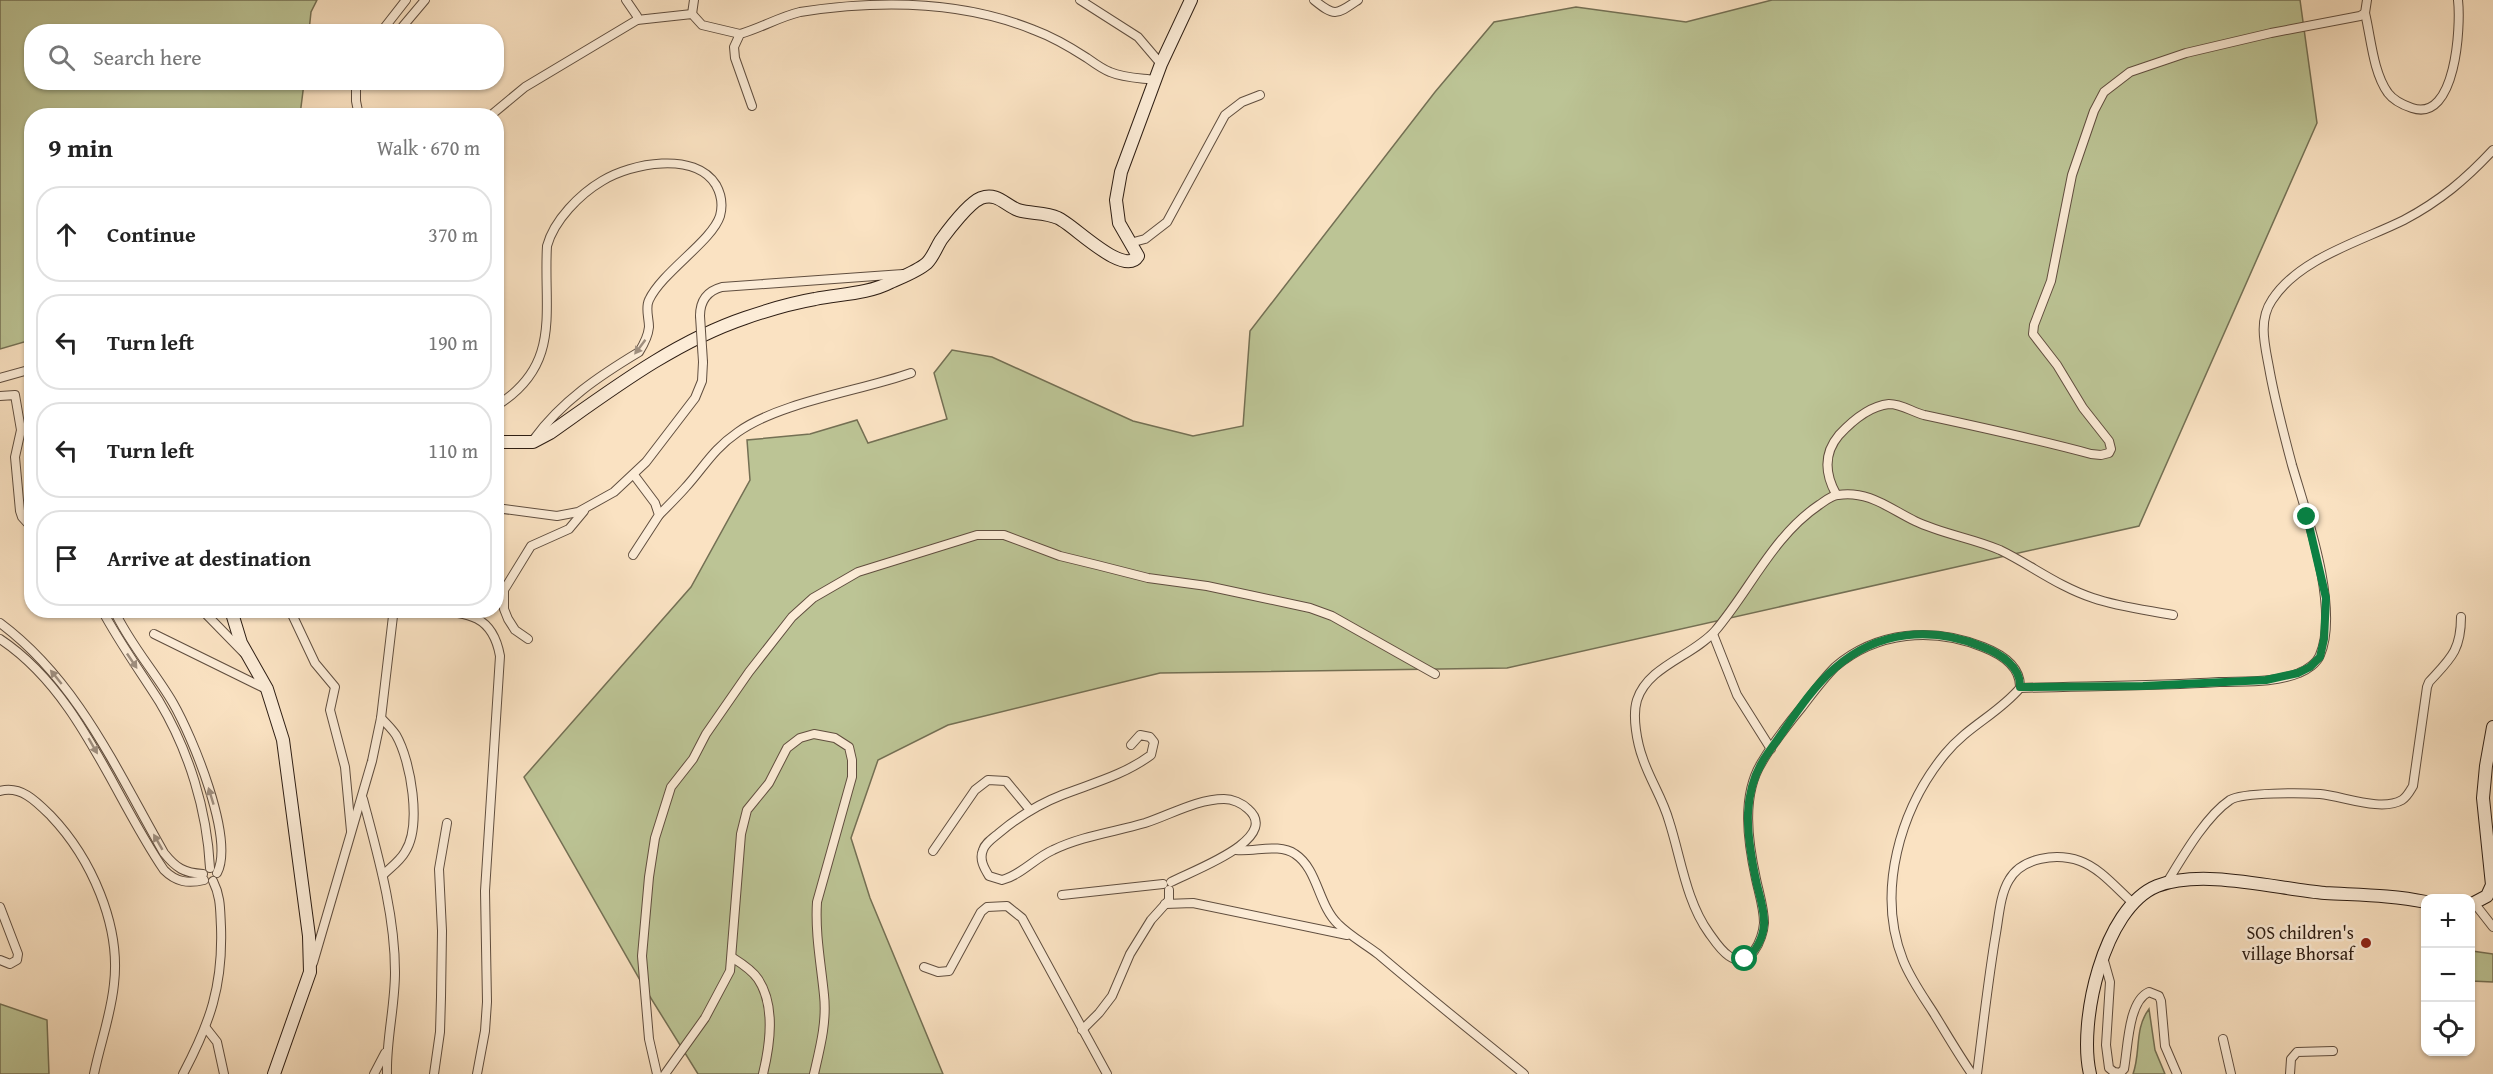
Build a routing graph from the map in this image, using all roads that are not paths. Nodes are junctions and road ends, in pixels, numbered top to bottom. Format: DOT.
graph roads {
  1 [pos="406,0"];
  2 [pos="425,0"];
  3 [pos="626,0"];
  4 [pos="694,0"];
  5 [pos="1080,0"];
  6 [pos="1191,0"];
  7 [pos="1314,0"];
  8 [pos="1358,0"];
  9 [pos="2367,0"];
  10 [pos="2458,0"];
  11 [pos="2365,13"];
  12 [pos="692,14"];
  13 [pos="637,20"];
  14 [pos="387,24"];
  15 [pos="405,24"];
  16 [pos="740,34"];
  17 [pos="1161,64"];
  18 [pos="1155,80"];
  19 [pos="357,90"];
  20 [pos="1260,95"];
  21 [pos="752,106"];
  22 [pos="357,108"];
  23 [pos="500,108"];
  24 [pos="2493,150"];
  25 [pos="1130,243"];
  26 [pos="906,274"];
  27 [pos="24,371"];
  28 [pos="911,373"];
  29 [pos="0,378"];
  30 [pos="0,396"];
  31 [pos="504,400"];
  32 [pos="504,442"];
  33 [pos="533,442"];
  34 [pos="634,475"];
  35 [pos="1836,494"];
  36 [pos="586,508"];
  37 [pos="504,509"];
  38 [pos="660,514"];
  39 [pos="24,519"];
  40 [pos="633,555"];
  41 [pos="2173,615"];
  42 [pos="2461,617"];
  43 [pos="107,618"];
  44 [pos="119,618"];
  45 [pos="210,618"];
  46 [pos="234,618"];
  47 [pos="295,618"];
  48 [pos="393,618"];
  49 [pos="476,618"];
  50 [pos="0,623"];
  51 [pos="154,634"];
  52 [pos="1713,634"];
  53 [pos="0,639"];
  54 [pos="528,639"];
  55 [pos="248,657"];
  56 [pos="1435,674"];
  57 [pos="2020,687"];
  58 [pos="267,689"];
  59 [pos="381,718"];
  60 [pos="2493,727"];
  61 [pos="191,740"];
  62 [pos="181,744"];
  63 [pos="1131,745"];
  64 [pos="1771,749"];
  65 [pos="124,778"];
  66 [pos="115,785"];
  67 [pos="1,789"];
  68 [pos="362,798"];
  69 [pos="1030,810"];
  70 [pos="218,822"];
  71 [pos="447,823"];
  72 [pos="205,824"];
  73 [pos="351,836"];
  74 [pos="1236,850"];
  75 [pos="933,851"];
  76 [pos="209,875"];
  77 [pos="383,875"];
  78 [pos="2166,884"];
  79 [pos="1167,886"];
  80 [pos="1062,895"];
  81 [pos="2421,901"];
  82 [pos="2133,903"];
  83 [pos="1165,904"];
  84 [pos="2475,904"];
  85 [pos="0,907"];
  86 [pos="2475,907"];
  87 [pos="2493,927"];
  88 [pos="1350,935"];
  89 [pos="2103,957"];
  90 [pos="733,958"];
  91 [pos="0,960"];
  92 [pos="924,967"];
  93 [pos="310,972"];
  94 [pos="206,1028"];
  95 [pos="1082,1030"];
  96 [pos="2223,1039"];
  97 [pos="386,1051"];
  98 [pos="2333,1051"];
  99 [pos="94,1074"];
  100 [pos="183,1074"];
  101 [pos="224,1074"];
  102 [pos="274,1074"];
  103 [pos="374,1074"];
  104 [pos="387,1074"];
  105 [pos="434,1074"];
  106 [pos="477,1074"];
  107 [pos="657,1074"];
  108 [pos="665,1074"];
  109 [pos="763,1074"];
  110 [pos="814,1074"];
  111 [pos="1107,1074"];
  112 [pos="1524,1074"];
  113 [pos="1971,1074"];
  114 [pos="1977,1074"];
  115 [pos="2090,1074"];
  116 [pos="2177,1074"];
  117 [pos="2231,1074"];
  118 [pos="2290,1074"];
  1 -- 14 [label="street"];
  2 -- 15 [label="street"];
  3 -- 13 [label="street"];
  4 -- 12 [label="street"];
  5 -- 17 [label="street"];
  6 -- 17 [label="main road"];
  7 -- 8 [label="street"];
  9 -- 11 [label="street"];
  10 -- 11 [label="street"];
  11 -- 35 [label="street"];
  12 -- 13 [label="street"];
  12 -- 16 [label="street"];
  13 -- 23 [label="street"];
  16 -- 18 [label="street"];
  16 -- 21 [label="street"];
  17 -- 18 [label="main road"];
  18 -- 25 [label="main road"];
  19 -- 22 [label="street"];
  20 -- 25 [label="street"];
  24 -- 57 [label="street"];
  25 -- 26 [label="main road"];
  26 -- 33 [label="main road"];
  26 -- 34 [label="street, bridge"];
  27 -- 29 [label="street"];
  28 -- 38 [label="street"];
  30 -- 39 [label="street"];
  31 -- 33 [label="street, one-way"];
  32 -- 33 [label="main road"];
  34 -- 36 [label="street"];
  34 -- 38 [label="street"];
  35 -- 41 [label="street"];
  35 -- 52 [label="street"];
  36 -- 37 [label="street"];
  36 -- 54 [label="street"];
  38 -- 40 [label="street"];
  42 -- 78 [label="street"];
  43 -- 62 [label="street, one-way"];
  44 -- 61 [label="street"];
  45 -- 55 [label="street"];
  46 -- 55 [label="main road"];
  47 -- 73 [label="street"];
  48 -- 59 [label="street"];
  49 -- 106 [label="street"];
  65 -- 50 [label="street, one-way"];
  51 -- 58 [label="street"];
  52 -- 64 [label="street"];
  52 -- 64 [label="street"];
  53 -- 66 [label="street, one-way"];
  55 -- 58 [label="main road"];
  56 -- 107 [label="street"];
  57 -- 64 [label="street"];
  57 -- 113 [label="street"];
  58 -- 93 [label="main road"];
  59 -- 68 [label="street"];
  59 -- 77 [label="street"];
  60 -- 84 [label="main road"];
  61 -- 62 [label="street"];
  70 -- 61 [label="street, one-way"];
  62 -- 72 [label="street"];
  63 -- 69 [label="street"];
  65 -- 66 [label="street"];
  76 -- 65 [label="street, one-way"];
  66 -- 76 [label="street"];
  67 -- 99 [label="street"];
  68 -- 73 [label="street"];
  68 -- 77 [label="street"];
  69 -- 74 [label="street"];
  69 -- 75 [label="street"];
  70 -- 72 [label="street"];
  70 -- 76 [label="street"];
  71 -- 105 [label="street"];
  72 -- 76 [label="street"];
  73 -- 93 [label="street"];
  74 -- 79 [label="street"];
  74 -- 88 [label="street"];
  76 -- 94 [label="street"];
  77 -- 97 [label="street"];
  78 -- 81 [label="main road"];
  78 -- 82 [label="main road"];
  79 -- 80 [label="street"];
  79 -- 83 [label="street"];
  82 -- 89 [label="main road"];
  82 -- 114 [label="street"];
  83 -- 88 [label="street"];
  83 -- 95 [label="street"];
  85 -- 91 [label="street"];
  86 -- 87 [label="street"];
  88 -- 112 [label="street"];
  89 -- 115 [label="main road"];
  89 -- 116 [label="street"];
  90 -- 108 [label="street"];
  90 -- 109 [label="street"];
  90 -- 110 [label="street"];
  92 -- 95 [label="street"];
  93 -- 102 [label="main road"];
  94 -- 100 [label="street"];
  94 -- 101 [label="street"];
  95 -- 111 [label="street"];
  96 -- 117 [label="street"];
  97 -- 103 [label="street"];
  97 -- 104 [label="street"];
  98 -- 118 [label="street"];
}
